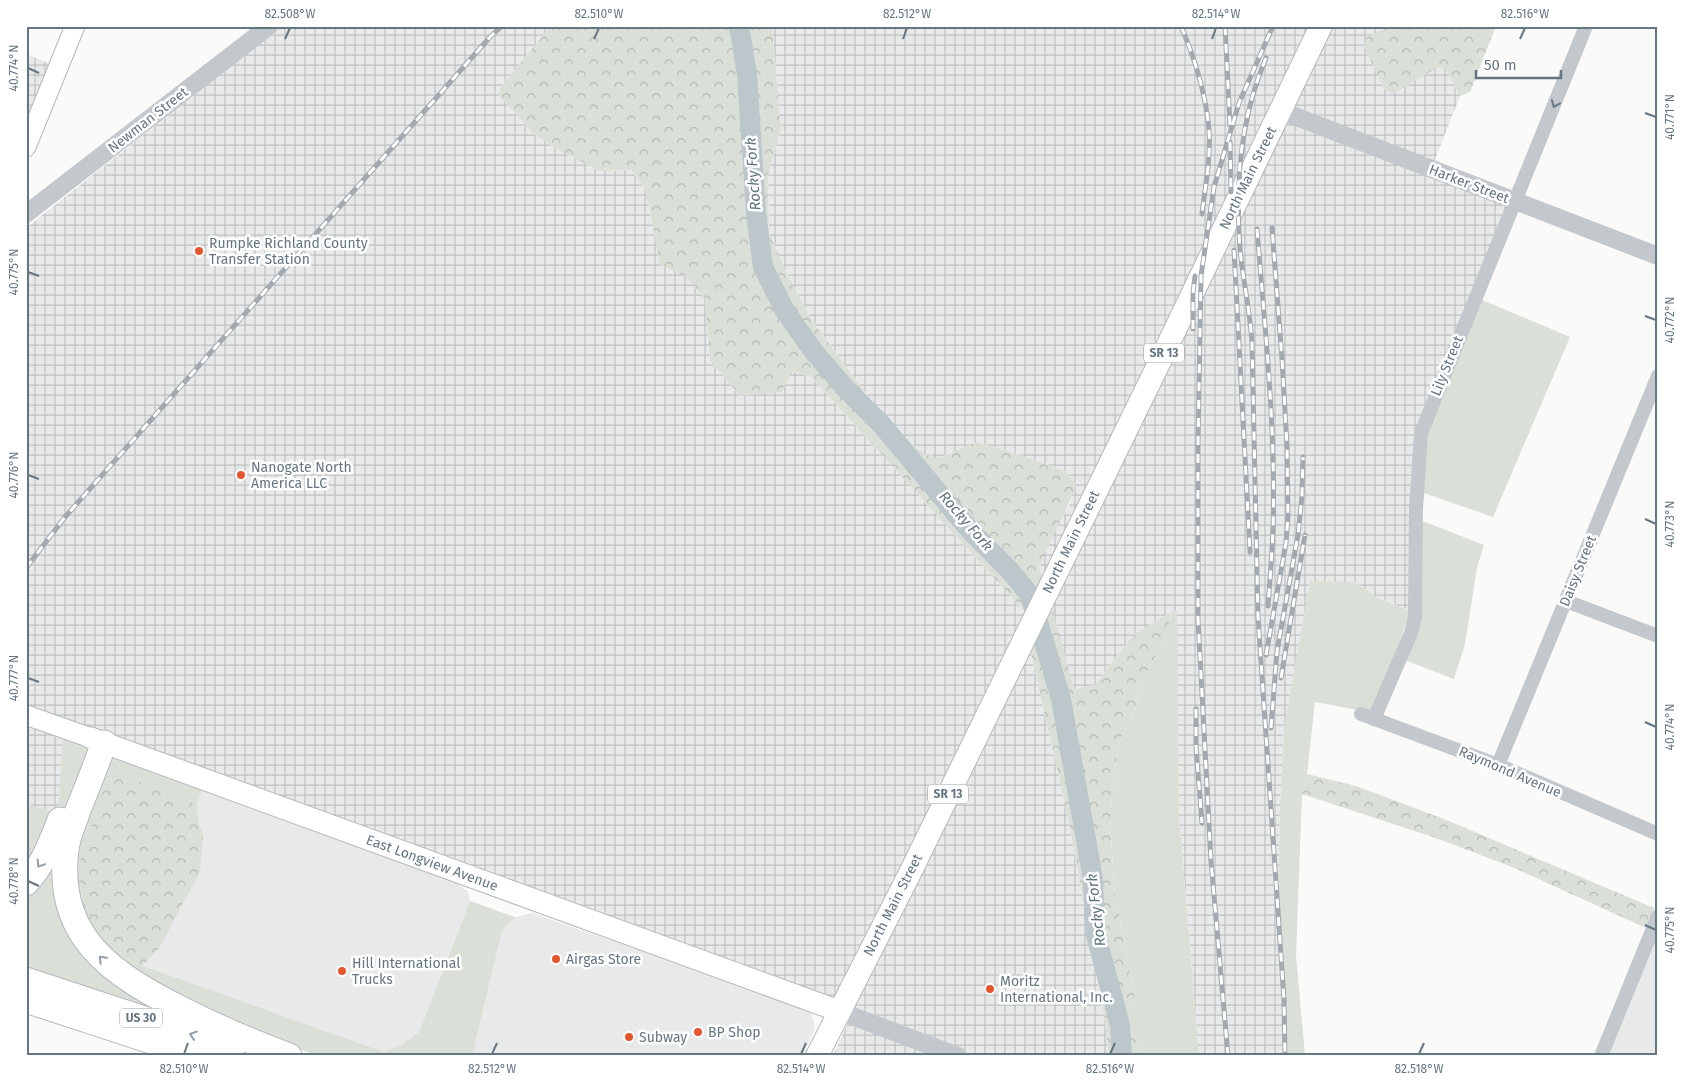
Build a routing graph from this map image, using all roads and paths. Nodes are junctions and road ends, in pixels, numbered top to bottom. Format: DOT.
graph roads {
  1 [pos="75,26"];
  2 [pos="270,26"];
  3 [pos="1321,26"];
  4 [pos="1586,26"];
  5 [pos="1281,111"];
  6 [pos="26,147"];
  7 [pos="1515,202"];
  8 [pos="26,214"];
  9 [pos="1658,256"];
  10 [pos="1658,376"];
  11 [pos="1566,600"];
  12 [pos="1658,636"];
  13 [pos="26,714"];
  14 [pos="1368,716"];
  15 [pos="98,741"];
  16 [pos="1498,765"];
  17 [pos="1658,834"];
  18 [pos="26,883"];
  19 [pos="1658,916"];
  20 [pos="26,980"];
  21 [pos="26,1000"];
  22 [pos="26,1010"];
  23 [pos="839,1011"];
  24 [pos="168,1056"];
  25 [pos="196,1056"];
  26 [pos="256,1056"];
  27 [pos="289,1056"];
  28 [pos="817,1056"];
  29 [pos="958,1056"];
  30 [pos="1601,1056"];
  1 -- 6 [label="main road"];
  2 -- 8 [label="street, Newman Street"];
  3 -- 5 [label="highway, North Main Street / SR 13"];
  4 -- 7 [label="street, Lily Street, one-way"];
  5 -- 7 [label="street, Harker Street"];
  5 -- 23 [label="highway, North Main Street / SR 13"];
  7 -- 9 [label="street, Harker Street"];
  7 -- 14 [label="street, Lily Street"];
  10 -- 11 [label="street, Daisy Street"];
  11 -- 12 [label="street"];
  11 -- 16 [label="street, Daisy Street"];
  13 -- 15 [label="main road, East Longview Avenue"];
  14 -- 16 [label="street, Raymond Avenue"];
  15 -- 18 [label="highway, one-way"];
  15 -- 23 [label="main road, East Longview Avenue"];
  27 -- 15 [label="highway, one-way"];
  16 -- 17 [label="street, Raymond Avenue"];
  19 -- 30 [label="street"];
  26 -- 20 [label="highway, US 30, one-way"];
  21 -- 25 [label="highway, US 30"];
  22 -- 24 [label="highway"];
  23 -- 28 [label="highway, North Main Street / SR 13"];
  23 -- 29 [label="street"];
}
